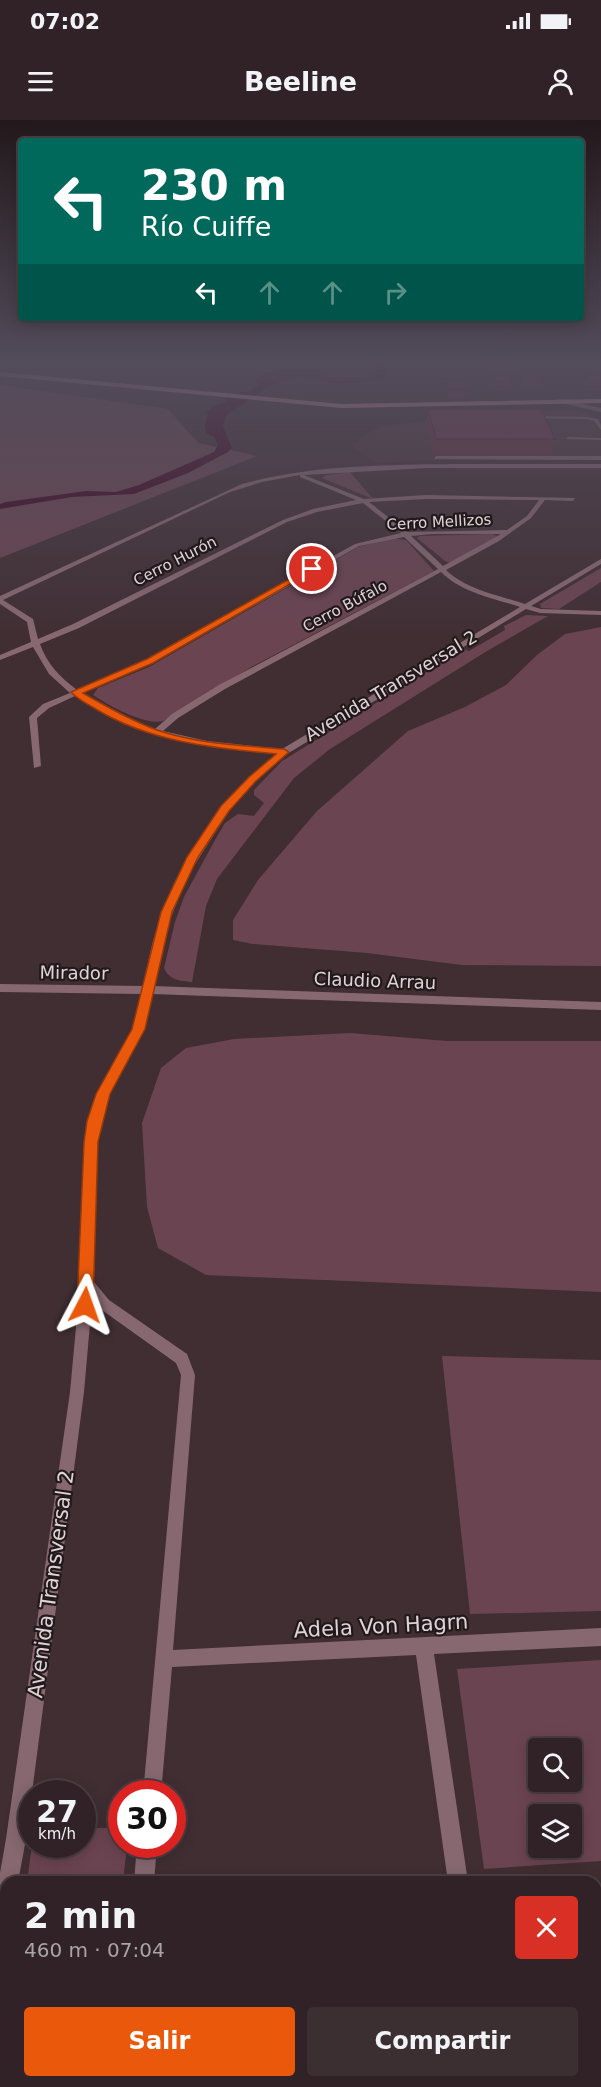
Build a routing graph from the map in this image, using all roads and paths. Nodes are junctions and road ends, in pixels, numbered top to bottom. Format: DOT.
graph roads {
  1 [pos="436,458"];
  2 [pos="601,458"];
  3 [pos="601,465"];
  4 [pos="298,475"];
  5 [pos="543,499"];
  6 [pos="573,499"];
  7 [pos="365,501"];
  8 [pos="508,532"];
  9 [pos="406,535"];
  10 [pos="601,561"];
  11 [pos="443,570"];
  12 [pos="0,600"];
  13 [pos="523,607"];
  14 [pos="601,613"];
  15 [pos="35,644"];
  16 [pos="0,658"];
  17 [pos="76,692"];
  18 [pos="156,733"];
  19 [pos="284,752"];
  20 [pos="37,766"];
  21 [pos="0,988"];
  22 [pos="147,990"];
  23 [pos="601,1006"];
  24 [pos="87,1284"];
  25 [pos="601,1637"];
  26 [pos="424,1647"];
  27 [pos="164,1659"];
  28 [pos="153,1780"];
  29 [pos="146,1858"];
  30 [pos="9,1876"];
  31 [pos="144,1876"];
  32 [pos="457,1876"];
  1 -- 2 [label="lane"];
  3 -- 4 [label="street"];
  4 -- 7 [label="street"];
  4 -- 12 [label="street"];
  5 -- 6 [label="street, Cerro Hurón"];
  5 -- 7 [label="street, Cerro Hurón"];
  5 -- 8 [label="street, Cerro Búfalo"];
  7 -- 9 [label="street"];
  7 -- 15 [label="street, Cerro Hurón"];
  8 -- 9 [label="street, Cerro Mellizos"];
  8 -- 11 [label="street, Cerro Búfalo"];
  9 -- 11 [label="street"];
  9 -- 17 [label="street, Cerro Mellizos"];
  10 -- 13 [label="street, Avenida Transversal 2"];
  11 -- 13 [label="street"];
  11 -- 18 [label="street, Cerro Búfalo"];
  12 -- 15 [label="street"];
  13 -- 14 [label="street"];
  13 -- 19 [label="street, Avenida Transversal 2"];
  15 -- 16 [label="street, Cerro Hurón"];
  15 -- 17 [label="street"];
  17 -- 18 [label="street"];
  17 -- 20 [label="street, Cerro Mellizos"];
  18 -- 19 [label="street"];
  19 -- 22 [label="street, Avenida Transversal 2"];
  21 -- 22 [label="street, Mirador"];
  22 -- 23 [label="street, Claudio Arrau"];
  22 -- 24 [label="street, Avenida Transversal 2"];
  24 -- 27 [label="street"];
  24 -- 30 [label="street, Avenida Transversal 2"];
  25 -- 26 [label="street, Adela Von Hagrn"];
  26 -- 27 [label="street, Adela Von Hagrn"];
  26 -- 32 [label="street"];
  27 -- 28 [label="street"];
  29 -- 31 [label="street"];
}
